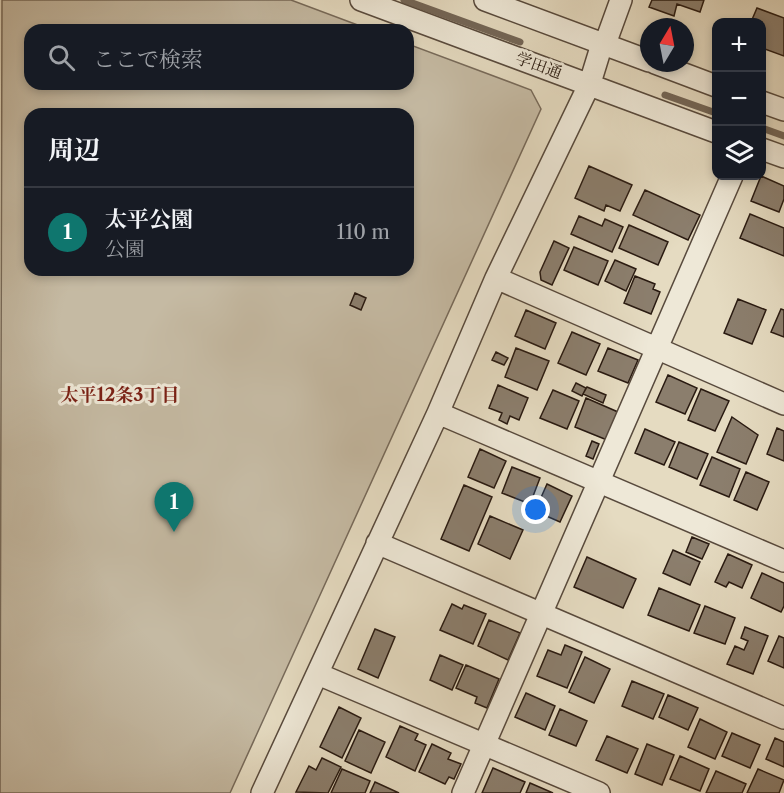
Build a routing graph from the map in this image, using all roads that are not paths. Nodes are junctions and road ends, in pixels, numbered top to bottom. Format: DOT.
graph roads {
  1 [pos="361,0"];
  2 [pos="485,0"];
  3 [pos="621,0"];
  4 [pos="604,44"];
  5 [pos="640,58"];
  6 [pos="679,72"];
  7 [pos="590,83"];
  8 [pos="712,84"];
  9 [pos="766,103"];
  10 [pos="784,110"];
  11 [pos="712,130"];
  12 [pos="766,150"];
  13 [pos="784,157"];
  14 [pos="730,180"];
  15 [pos="496,278"];
  16 [pos="657,349"];
  17 [pos="784,404"];
  18 [pos="438,413"];
  19 [pos="600,482"];
  20 [pos="377,543"];
  21 [pos="784,561"];
  22 [pos="543,613"];
  23 [pos="318,674"];
  24 [pos="784,718"];
  25 [pos="485,743"];
  26 [pos="262,793"];
  27 [pos="463,793"];
  28 [pos="599,793"];
  1 -- 7 [label="street, 学田通"];
  2 -- 4 [label="street"];
  3 -- 4 [label="street"];
  4 -- 5 [label="street"];
  4 -- 7 [label="street"];
  6 -- 8 [label="street"];
  7 -- 11 [label="street, 学田通"];
  7 -- 15 [label="street"];
  9 -- 10 [label="street"];
  12 -- 13 [label="street"];
  14 -- 16 [label="street"];
  15 -- 16 [label="street"];
  15 -- 18 [label="street"];
  16 -- 17 [label="street"];
  16 -- 19 [label="street"];
  18 -- 19 [label="street"];
  18 -- 20 [label="street"];
  19 -- 21 [label="street"];
  19 -- 22 [label="street"];
  20 -- 22 [label="street"];
  20 -- 23 [label="street"];
  22 -- 24 [label="street"];
  22 -- 25 [label="street"];
  23 -- 25 [label="street"];
  23 -- 26 [label="street"];
  25 -- 27 [label="street"];
  25 -- 28 [label="street"];
}
